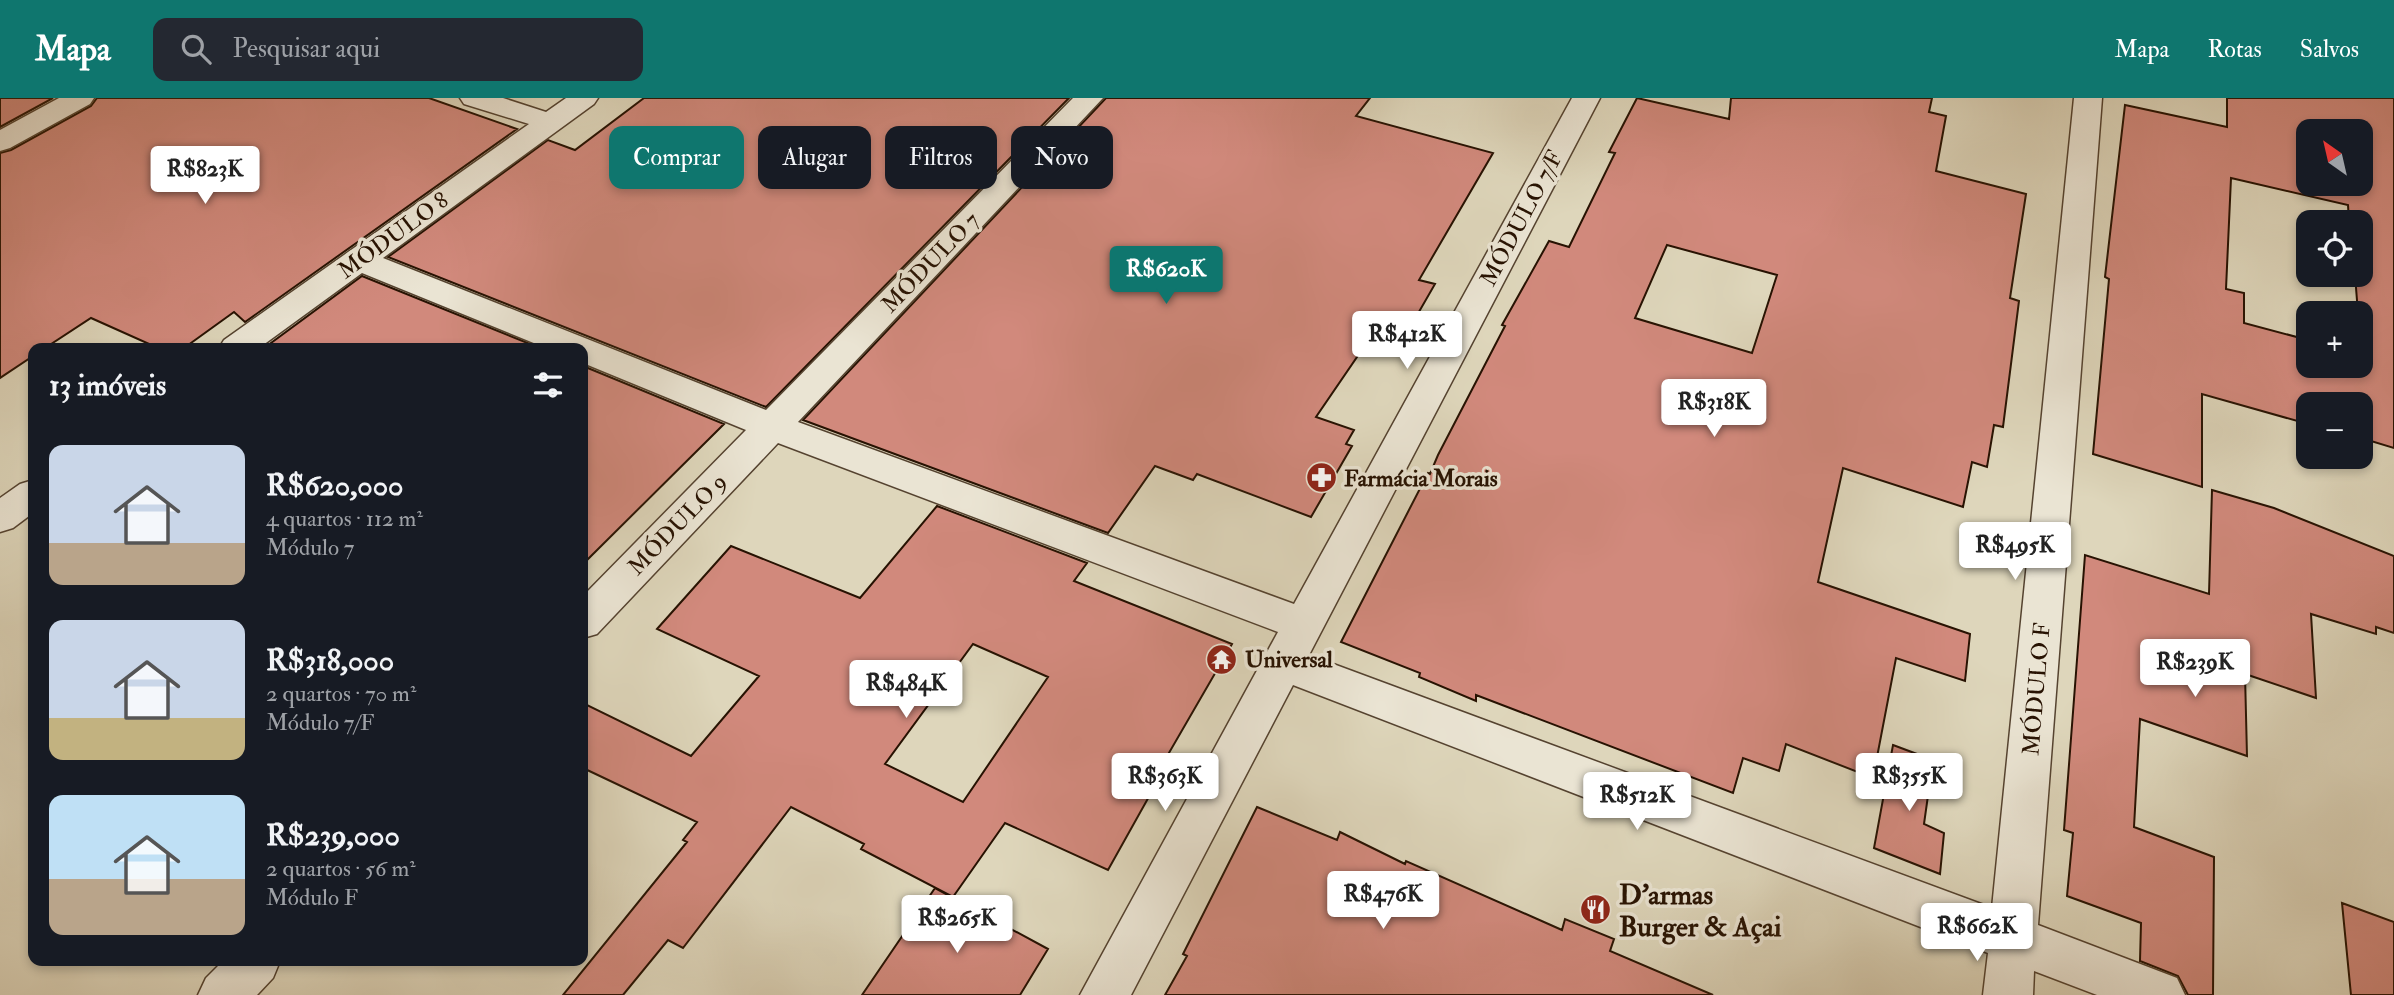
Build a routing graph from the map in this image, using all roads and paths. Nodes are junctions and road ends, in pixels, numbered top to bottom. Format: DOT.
graph roads {
  1 [pos="80,98"];
  2 [pos="474,98"];
  3 [pos="584,98"];
  4 [pos="1089,98"];
  5 [pos="2088,98"];
  6 [pos="1584,102"];
  7 [pos="550,122"];
  8 [pos="0,142"];
  9 [pos="359,260"];
  10 [pos="243,343"];
  11 [pos="566,343"];
  12 [pos="588,352"];
  13 [pos="771,426"];
  14 [pos="28,498"];
  15 [pos="0,518"];
  16 [pos="588,617"];
  17 [pos="1303,624"];
  18 [pos="1283,663"];
  19 [pos="2015,939"];
  20 [pos="251,966"];
  21 [pos="223,995"];
  22 [pos="1105,995"];
  23 [pos="2008,995"];
  24 [pos="2160,995"];
  1 -- 8 [label="street"];
  2 -- 7 [label="street"];
  3 -- 7 [label="street, MÓDULO 8"];
  4 -- 13 [label="street, MÓDULO 7"];
  5 -- 19 [label="street, MÓDULO F"];
  6 -- 17 [label="street, MÓDULO 7/F"];
  7 -- 9 [label="street, MÓDULO 8"];
  9 -- 10 [label="street, MÓDULO 8"];
  9 -- 11 [label="street"];
  12 -- 13 [label="street"];
  13 -- 16 [label="street, MÓDULO 9"];
  13 -- 17 [label="street"];
  14 -- 15 [label="street"];
  17 -- 18 [label="street, MÓDULO 7/F"];
  18 -- 19 [label="street"];
  18 -- 22 [label="street, MÓDULO 7/F"];
  19 -- 23 [label="street, MÓDULO F"];
  19 -- 24 [label="street"];
  20 -- 21 [label="street"];
}
